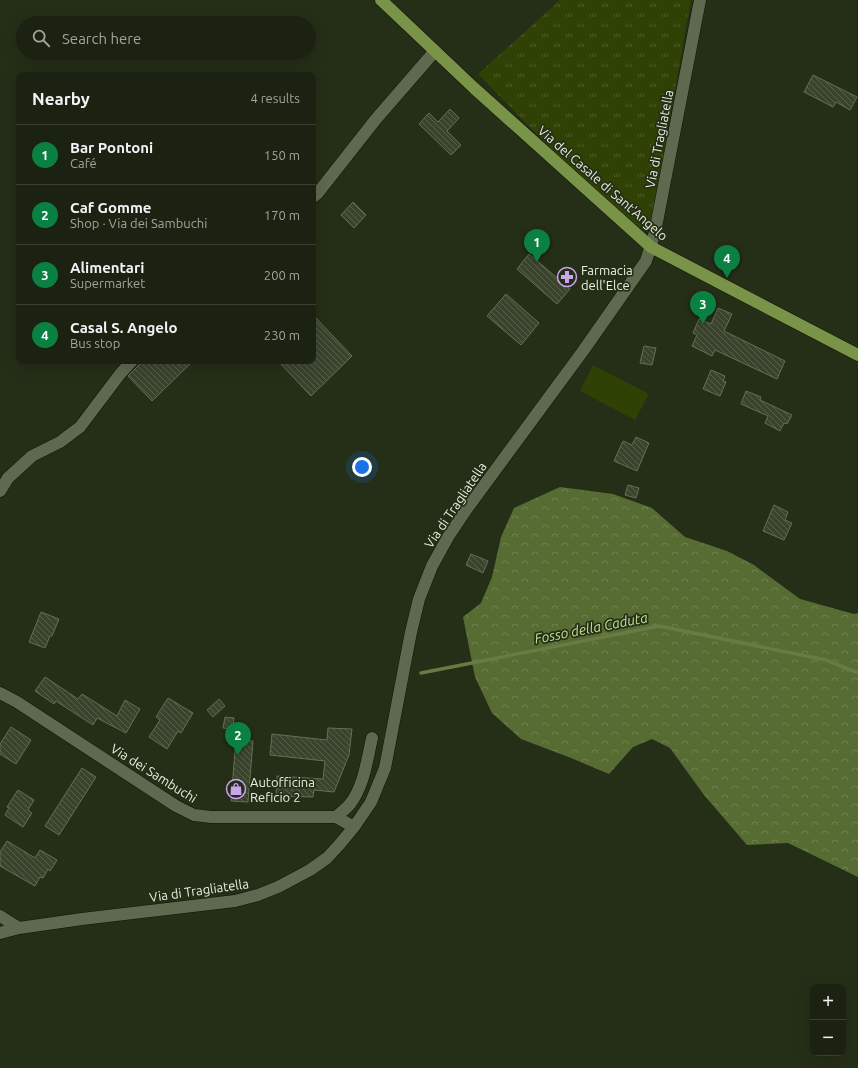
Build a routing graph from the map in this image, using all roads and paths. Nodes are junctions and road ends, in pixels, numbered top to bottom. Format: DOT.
graph roads {
  1 [pos="381,0"];
  2 [pos="700,0"];
  3 [pos="435,51"];
  4 [pos="316,195"];
  5 [pos="651,247"];
  6 [pos="858,355"];
  7 [pos="129,364"];
  8 [pos="0,491"];
  9 [pos="0,693"];
  10 [pos="372,738"];
  11 [pos="336,817"];
  12 [pos="354,827"];
  13 [pos="0,916"];
  14 [pos="19,928"];
  15 [pos="0,933"];
  1 -- 3 [label="main road, Via del Casale di Sant'Angelo"];
  2 -- 5 [label="street, Via di Tragliatella"];
  3 -- 4 [label="street"];
  3 -- 5 [label="main road, Via del Casale di Sant'Angelo"];
  5 -- 6 [label="main road, Via del Casale di Sant'Angelo"];
  5 -- 12 [label="street, Via di Tragliatella"];
  7 -- 8 [label="street"];
  9 -- 11 [label="street, Via dei Sambuchi"];
  10 -- 11 [label="street"];
  11 -- 12 [label="street, Via dei Sambuchi"];
  12 -- 14 [label="street, Via di Tragliatella"];
  13 -- 14 [label="street"];
  14 -- 15 [label="street, Via di Tragliatella"];
}
